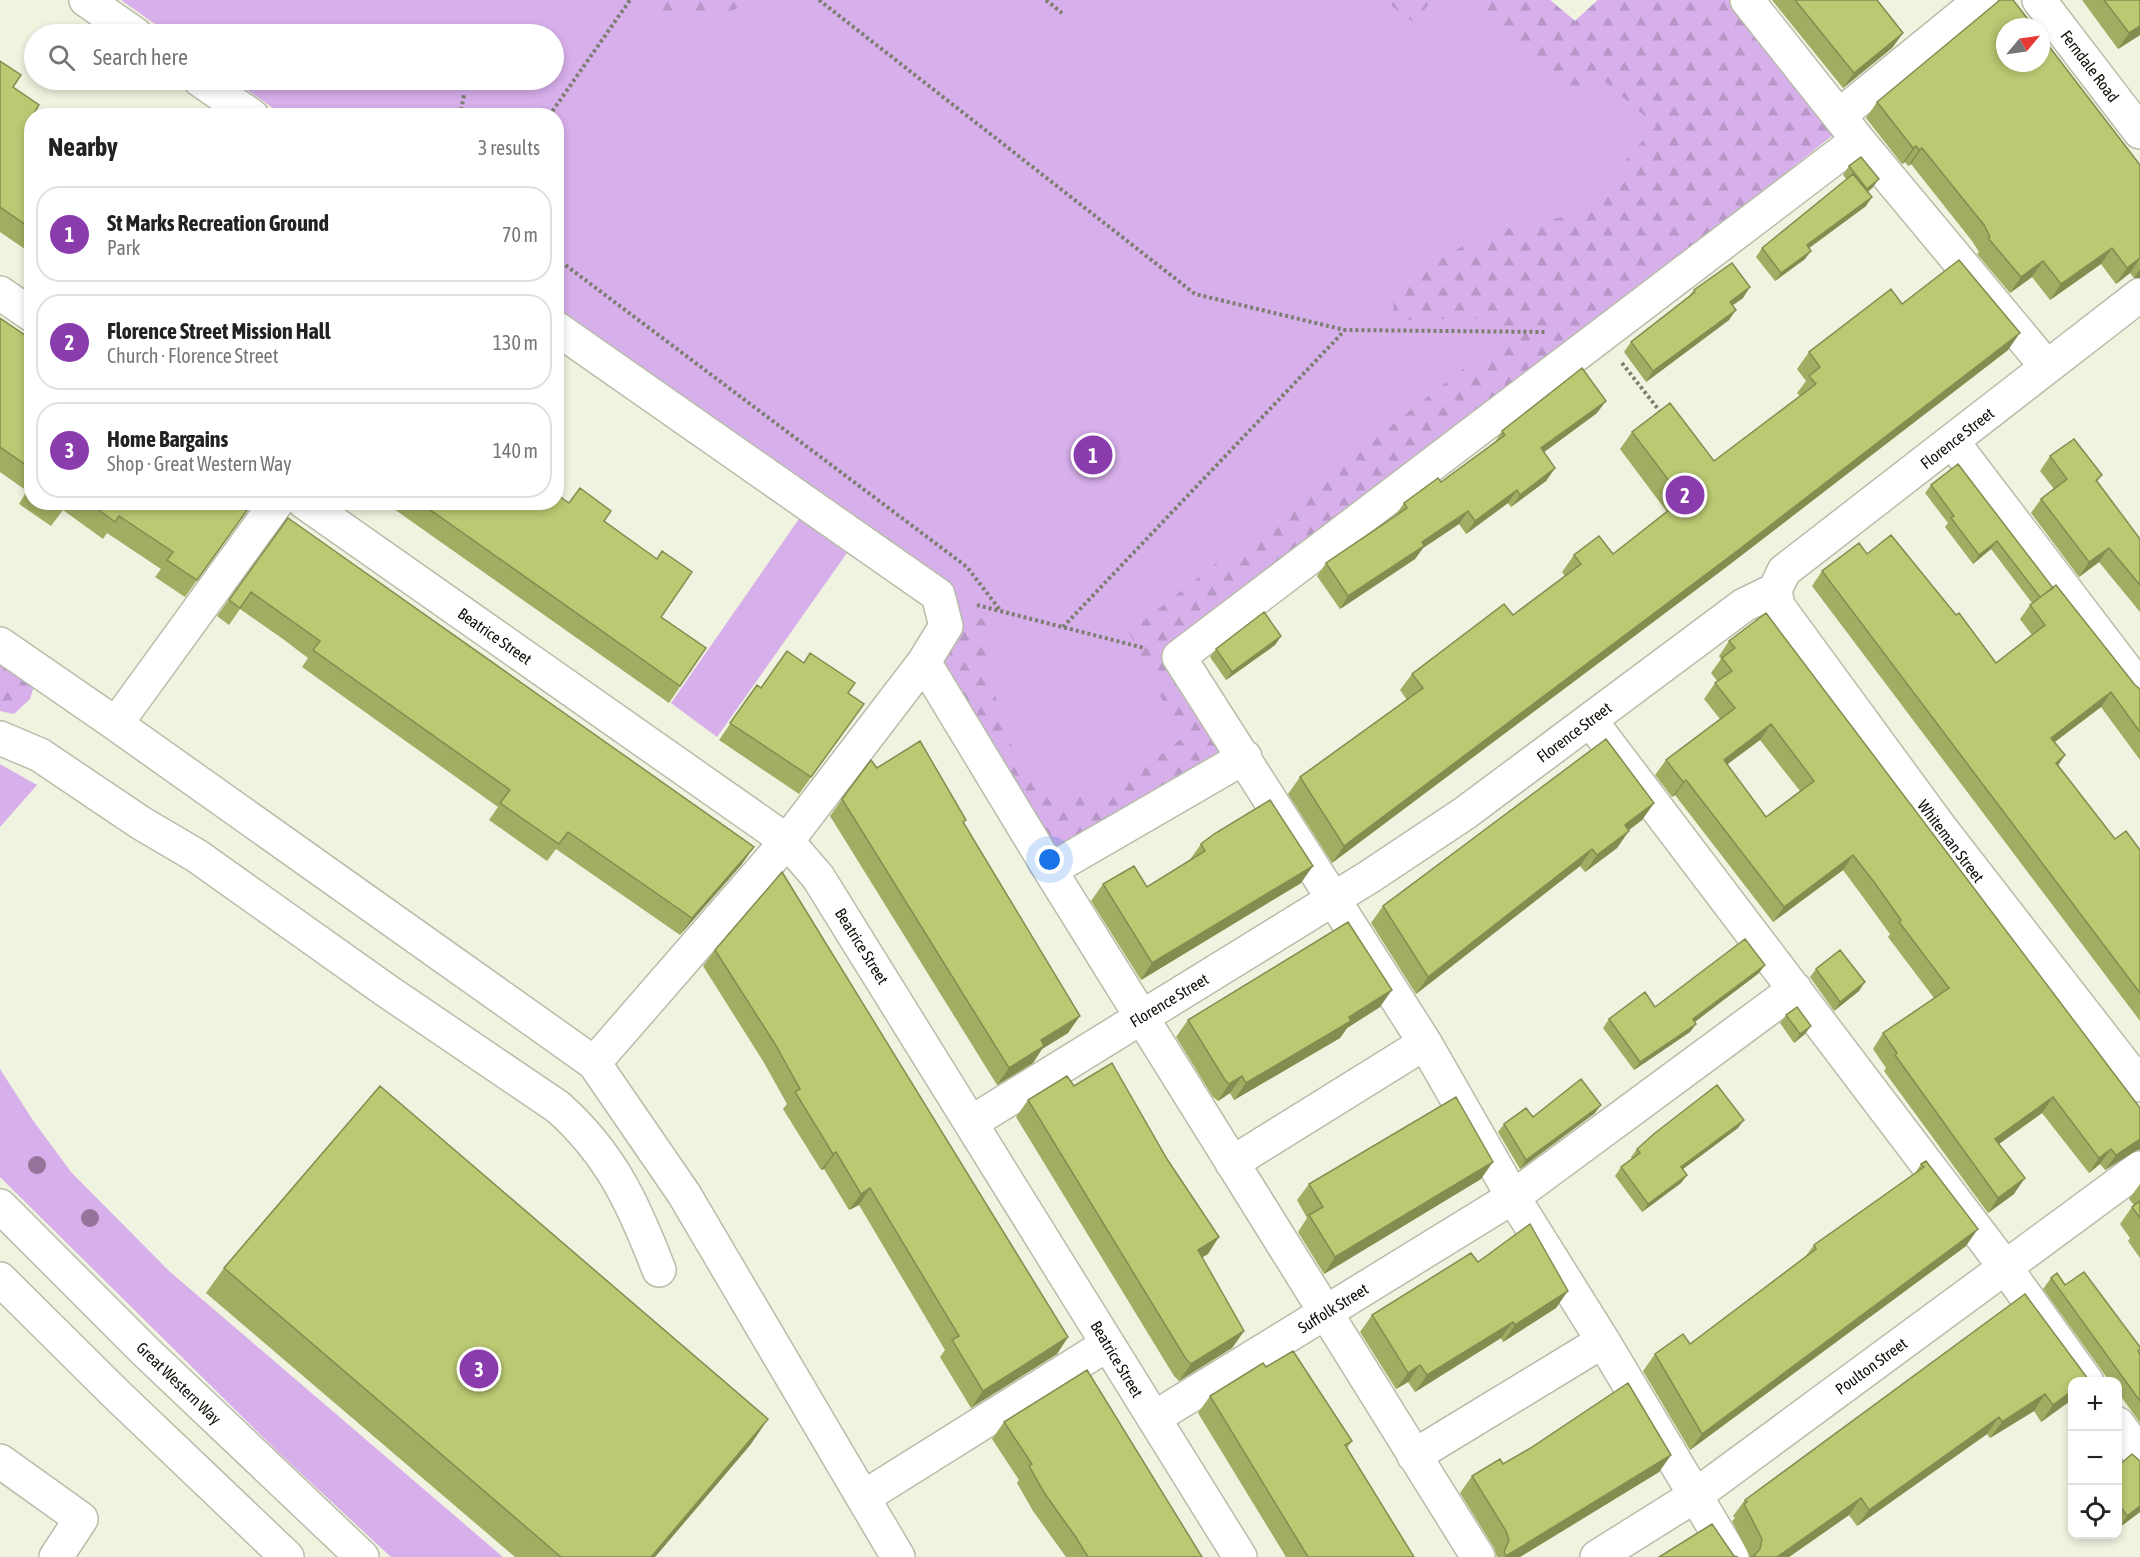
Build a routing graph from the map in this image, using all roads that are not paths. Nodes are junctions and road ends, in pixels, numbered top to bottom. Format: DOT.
graph roads {
  1 [pos="86,0"];
  2 [pos="1747,0"];
  3 [pos="1954,0"];
  4 [pos="1981,0"];
  5 [pos="2039,0"];
  6 [pos="121,24"];
  7 [pos="1903,43"];
  8 [pos="214,90"];
  9 [pos="240,108"];
  10 [pos="1849,128"];
  11 [pos="2140,132"];
  12 [pos="0,293"];
  13 [pos="2140,295"];
  14 [pos="24,310"];
  15 [pos="564,334"];
  16 [pos="2048,367"];
  17 [pos="1952,441"];
  18 [pos="271,510"];
  19 [pos="315,510"];
  20 [pos="1775,590"];
  21 [pos="0,644"];
  22 [pos="924,662"];
  23 [pos="2140,688"];
  24 [pos="1590,720"];
  25 [pos="116,724"];
  26 [pos="0,738"];
  27 [pos="1245,757"];
  28 [pos="788,841"];
  29 [pos="1050,870"];
  30 [pos="1334,899"];
  31 [pos="1795,989"];
  32 [pos="1141,1017"];
  33 [pos="1425,1043"];
  34 [pos="594,1063"];
  35 [pos="2140,1085"];
  36 [pos="972,1122"];
  37 [pos="1232,1163"];
  38 [pos="2140,1168"];
  39 [pos="1513,1197"];
  40 [pos="0,1206"];
  41 [pos="2005,1267"];
  42 [pos="659,1270"];
  43 [pos="0,1279"];
  44 [pos="1327,1311"];
  45 [pos="1603,1341"];
  46 [pos="1108,1344"];
  47 [pos="2083,1377"];
  48 [pos="1154,1418"];
  49 [pos="2122,1430"];
  50 [pos="2140,1455"];
  51 [pos="1414,1456"];
  52 [pos="0,1461"];
  53 [pos="1696,1495"];
  54 [pos="864,1497"];
  55 [pos="56,1557"];
  56 [pos="287,1557"];
  57 [pos="362,1557"];
  58 [pos="898,1557"];
  59 [pos="1239,1557"];
  60 [pos="1478,1557"];
  61 [pos="1597,1557"];
  62 [pos="1732,1557"];
  1 -- 6 [label="street"];
  2 -- 10 [label="street"];
  3 -- 7 [label="street"];
  4 -- 10 [label="street"];
  5 -- 11 [label="street, Ferndale Road"];
  8 -- 9 [label="street"];
  10 -- 16 [label="street"];
  10 -- 27 [label="street"];
  12 -- 14 [label="street"];
  13 -- 16 [label="street, Florence Street"];
  15 -- 22 [label="street"];
  16 -- 17 [label="street, Florence Street"];
  17 -- 20 [label="street, Florence Street"];
  17 -- 23 [label="street"];
  18 -- 25 [label="street"];
  19 -- 28 [label="street, Beatrice Street"];
  20 -- 24 [label="street, Florence Street"];
  20 -- 35 [label="street, Whiteman Street"];
  21 -- 25 [label="street"];
  22 -- 28 [label="street"];
  22 -- 29 [label="street"];
  24 -- 30 [label="street, Florence Street"];
  24 -- 31 [label="street"];
  25 -- 34 [label="street"];
  26 -- 42 [label="street"];
  27 -- 29 [label="street"];
  27 -- 30 [label="street"];
  28 -- 34 [label="street"];
  28 -- 36 [label="street, Beatrice Street"];
  29 -- 32 [label="street"];
  30 -- 32 [label="street, Florence Street"];
  30 -- 33 [label="street"];
  31 -- 39 [label="street, Suffolk Street"];
  31 -- 41 [label="street"];
  32 -- 36 [label="street, Florence Street"];
  32 -- 37 [label="street"];
  33 -- 37 [label="street"];
  33 -- 39 [label="street"];
  34 -- 54 [label="street"];
  36 -- 46 [label="street, Beatrice Street"];
  37 -- 44 [label="street"];
  38 -- 41 [label="street, Poulton Street"];
  39 -- 44 [label="street, Suffolk Street"];
  39 -- 45 [label="street"];
  40 -- 57 [label="street, Great Western Way"];
  41 -- 47 [label="street"];
  41 -- 53 [label="street, Poulton Street"];
  43 -- 56 [label="street"];
  44 -- 48 [label="street, Suffolk Street"];
  44 -- 51 [label="street"];
  45 -- 51 [label="street"];
  45 -- 53 [label="street"];
  46 -- 48 [label="street, Beatrice Street"];
  46 -- 54 [label="street"];
  48 -- 59 [label="street, Beatrice Street"];
  49 -- 50 [label="street"];
  51 -- 60 [label="street"];
  52 -- 55 [label="street"];
  53 -- 61 [label="street, Poulton Street"];
  53 -- 62 [label="street"];
  54 -- 58 [label="street"];
}
